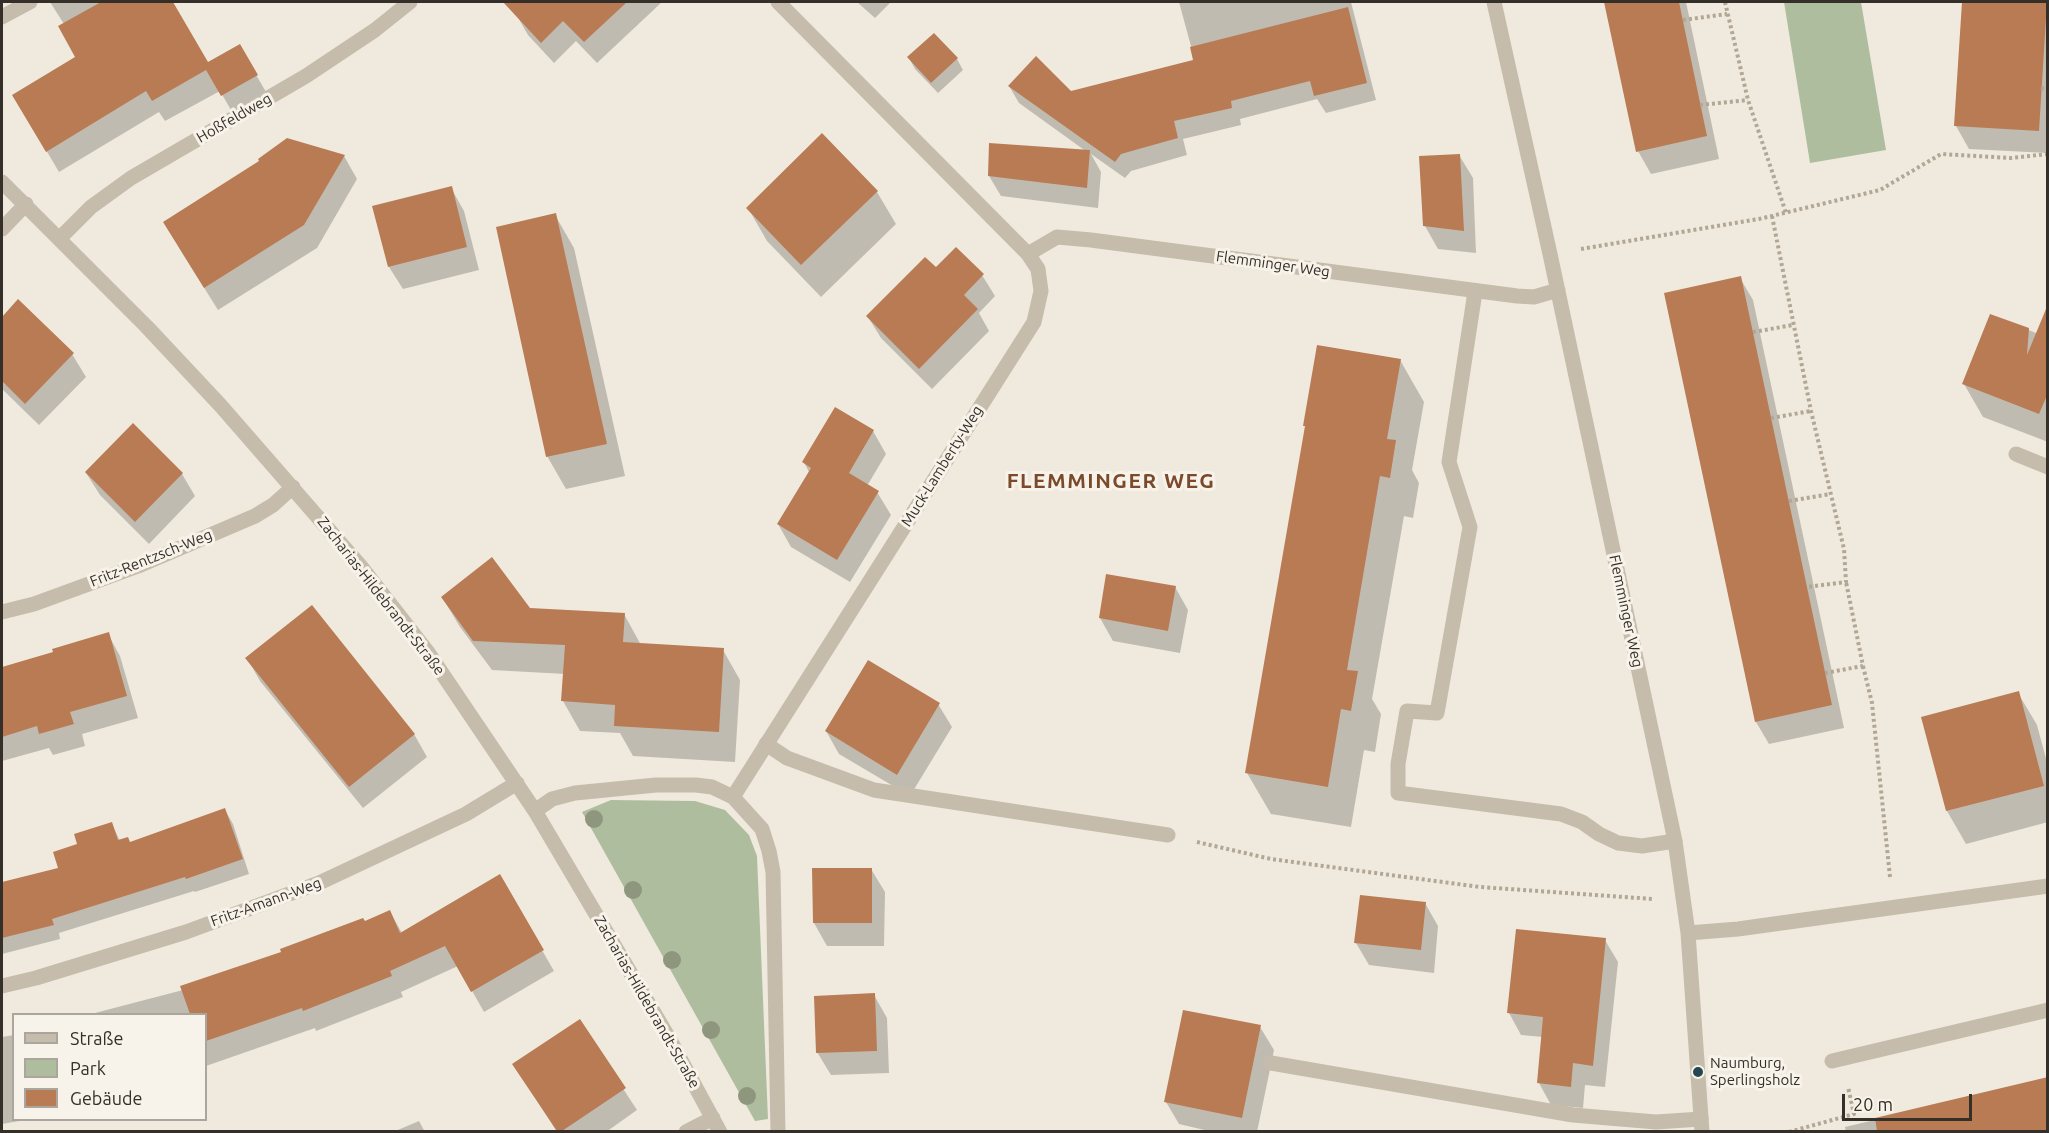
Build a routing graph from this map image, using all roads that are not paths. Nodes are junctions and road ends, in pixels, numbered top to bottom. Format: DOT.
graph roads {
  1 [pos="30,2"];
  2 [pos="410,2"];
  3 [pos="778,2"];
  4 [pos="1494,2"];
  5 [pos="2,17"];
  6 [pos="2,182"];
  7 [pos="26,204"];
  8 [pos="2,229"];
  9 [pos="60,237"];
  10 [pos="1028,254"];
  11 [pos="1558,290"];
  12 [pos="1475,292"];
  13 [pos="2016,454"];
  14 [pos="2048,467"];
  15 [pos="293,487"];
  16 [pos="2,612"];
  17 [pos="766,744"];
  18 [pos="517,783"];
  19 [pos="733,797"];
  20 [pos="535,811"];
  21 [pos="1168,835"];
  22 [pos="1675,841"];
  23 [pos="2048,885"];
  24 [pos="1688,933"];
  25 [pos="2,986"];
  26 [pos="2048,1010"];
  27 [pos="1837,1061"];
  28 [pos="1271,1063"];
  29 [pos="716,1125"];
  30 [pos="1702,1125"];
  31 [pos="686,1131"];
  32 [pos="778,1131"];
  1 -- 5 [label="street"];
  2 -- 9 [label="street, Hoßfeldweg"];
  3 -- 10 [label="street, Muck-Lamberty-Weg"];
  4 -- 11 [label="street, Flemminger Weg"];
  6 -- 7 [label="street, Zacharias-Hildebrandt-Straße"];
  7 -- 8 [label="street"];
  7 -- 9 [label="street, Zacharias-Hildebrandt-Straße"];
  9 -- 15 [label="street, Zacharias-Hildebrandt-Straße"];
  10 -- 12 [label="street, Flemminger Weg"];
  10 -- 17 [label="street, Muck-Lamberty-Weg"];
  11 -- 12 [label="street, Flemminger Weg"];
  11 -- 22 [label="street, Flemminger Weg"];
  12 -- 22 [label="street"];
  13 -- 14 [label="street"];
  15 -- 16 [label="street, Fritz-Rentzsch-Weg"];
  15 -- 18 [label="street, Zacharias-Hildebrandt-Straße"];
  17 -- 19 [label="street, Muck-Lamberty-Weg"];
  17 -- 21 [label="street"];
  18 -- 20 [label="street, Zacharias-Hildebrandt-Straße"];
  18 -- 25 [label="street, Fritz-Amann-Weg"];
  19 -- 20 [label="street"];
  19 -- 32 [label="street"];
  20 -- 29 [label="street, Zacharias-Hildebrandt-Straße"];
  22 -- 24 [label="street, Flemminger Weg"];
  23 -- 24 [label="street"];
  24 -- 30 [label="street, Flemminger Weg"];
  26 -- 27 [label="street"];
  28 -- 30 [label="street"];
  29 -- 31 [label="street"];
}
